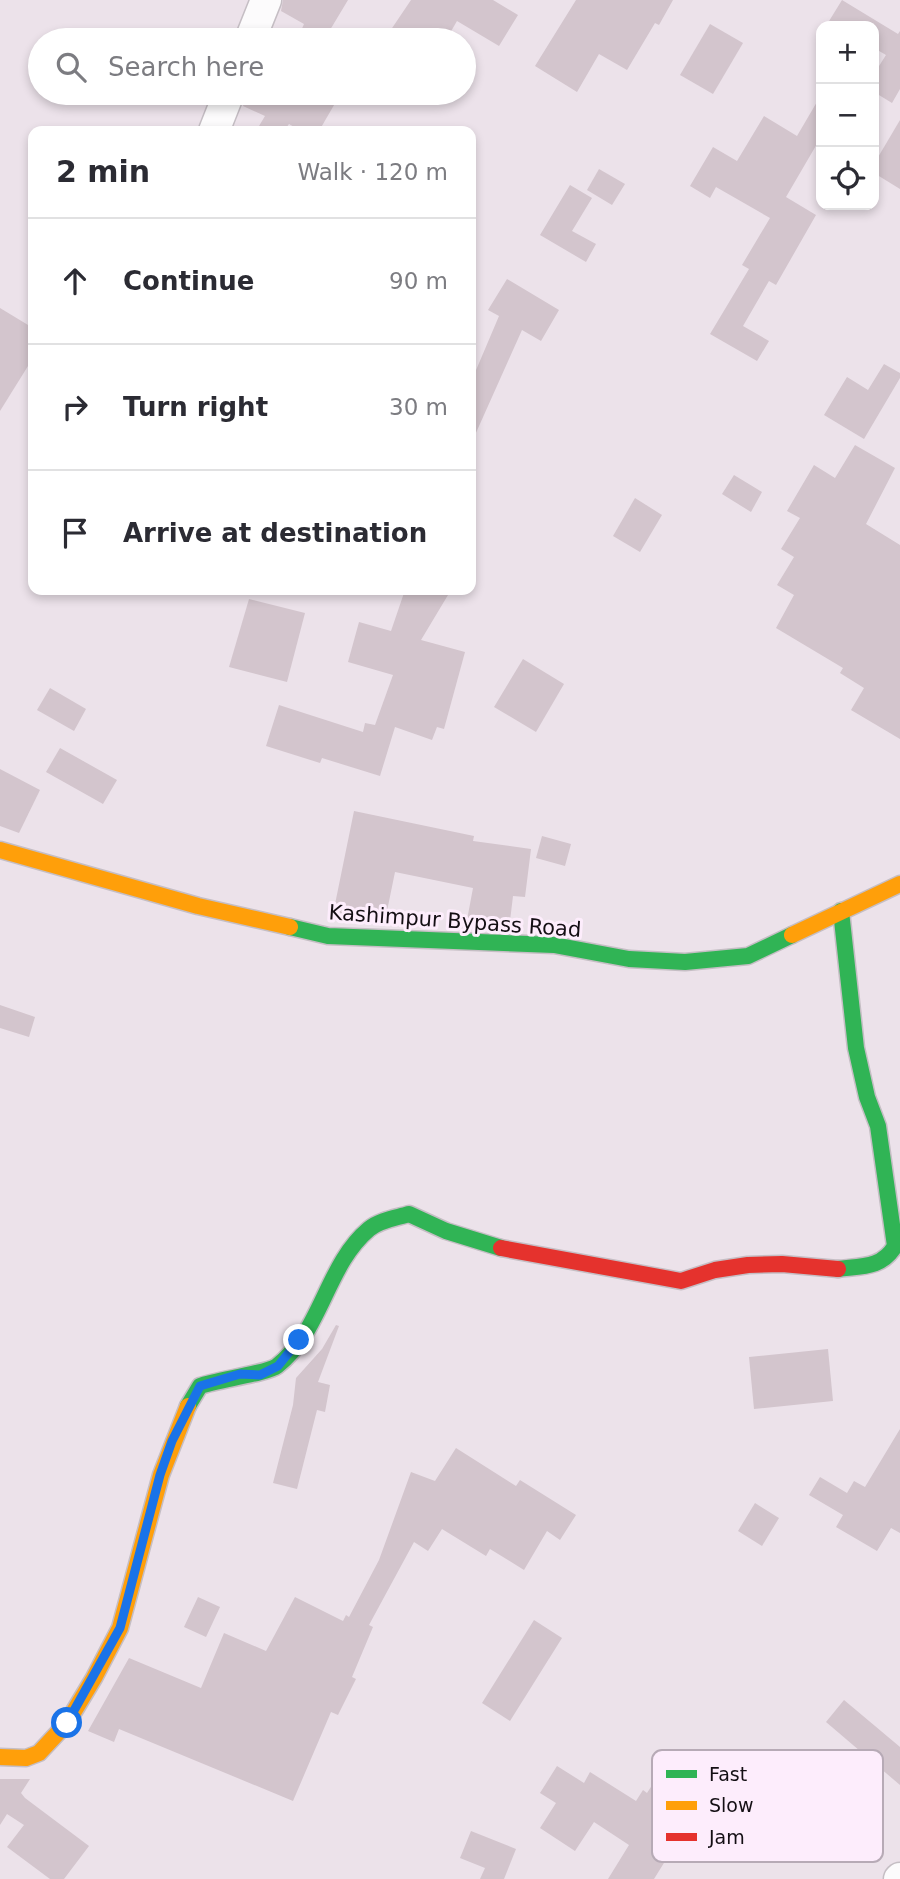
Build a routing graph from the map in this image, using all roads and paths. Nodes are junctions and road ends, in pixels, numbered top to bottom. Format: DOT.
graph roads {
  1 [pos="266,0"];
  2 [pos="255,28"];
  3 [pos="224,105"];
  4 [pos="216,126"];
  5 [pos="0,850"];
  6 [pos="900,884"];
  7 [pos="841,911"];
  8 [pos="0,1757"];
  1 -- 2 [label="street"];
  3 -- 4 [label="street"];
  5 -- 7 [label="street, Kashimpur Bypass Road"];
  6 -- 7 [label="street, Kashimpur Bypass Road"];
  7 -- 8 [label="street"];
}
